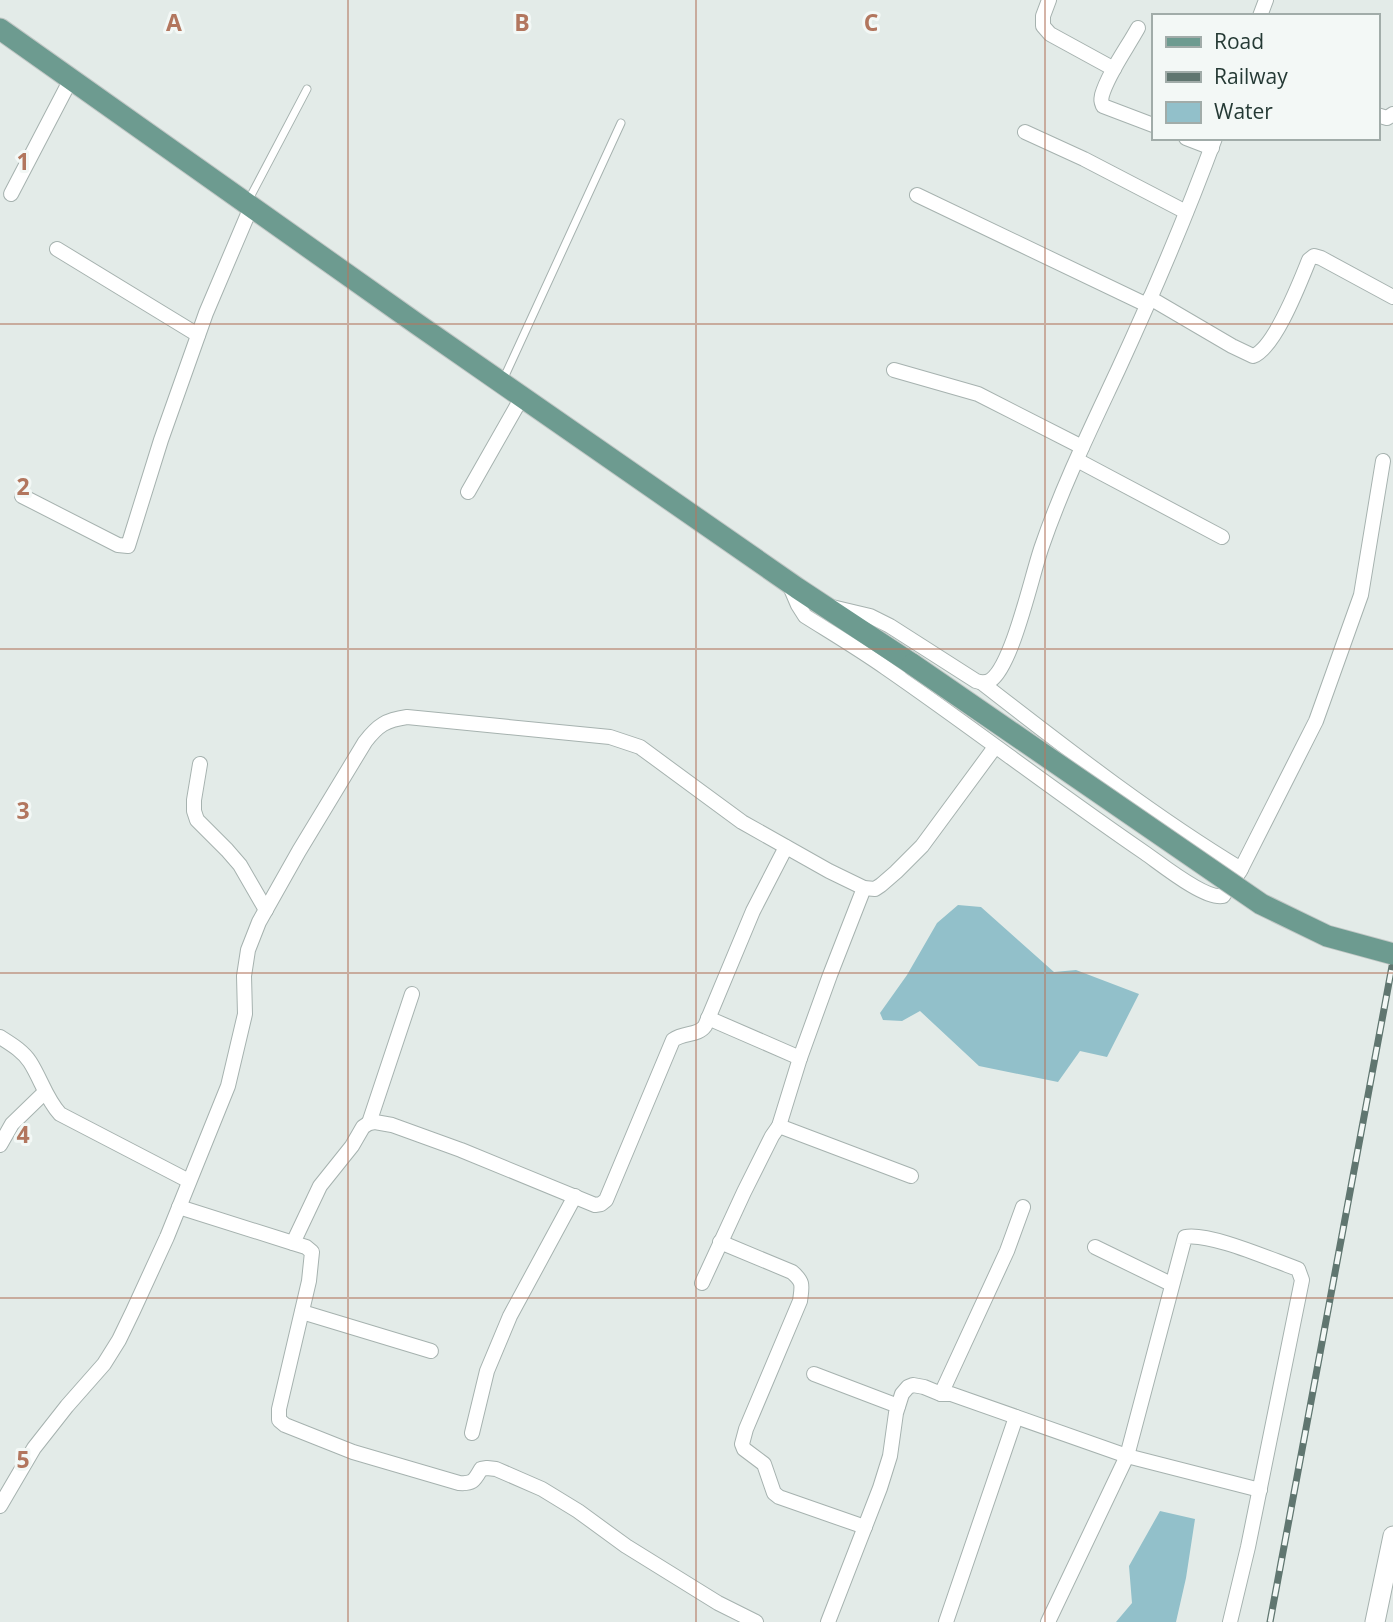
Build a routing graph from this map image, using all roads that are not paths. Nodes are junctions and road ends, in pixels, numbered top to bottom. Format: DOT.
graph roads {
  1 [pos="1049,0"];
  2 [pos="1138,28"];
  3 [pos="0,29"];
  4 [pos="1114,69"];
  5 [pos="71,79"];
  6 [pos="307,89"];
  7 [pos="621,123"];
  8 [pos="1152,125"];
  9 [pos="1025,132"];
  10 [pos="1213,143"];
  11 [pos="11,194"];
  12 [pos="917,195"];
  13 [pos="249,205"];
  14 [pos="1186,212"];
  15 [pos="57,249"];
  16 [pos="1393,297"];
  17 [pos="1148,301"];
  18 [pos="198,335"];
  19 [pos="894,370"];
  20 [pos="501,383"];
  21 [pos="522,397"];
  22 [pos="1080,454"];
  23 [pos="1383,461"];
  24 [pos="468,492"];
  25 [pos="22,496"];
  26 [pos="1222,537"];
  27 [pos="788,582"];
  28 [pos="823,605"];
  29 [pos="982,683"];
  30 [pos="995,747"];
  31 [pos="200,764"];
  32 [pos="786,847"];
  33 [pos="1241,869"];
  34 [pos="864,888"];
  35 [pos="266,910"];
  36 [pos="1393,954"];
  37 [pos="412,994"];
  38 [pos="708,1018"];
  39 [pos="0,1037"];
  40 [pos="800,1058"];
  41 [pos="45,1092"];
  42 [pos="369,1123"];
  43 [pos="779,1126"];
  44 [pos="0,1145"];
  45 [pos="911,1176"];
  46 [pos="189,1181"];
  47 [pos="575,1196"];
  48 [pos="179,1207"];
  49 [pos="1023,1207"];
  50 [pos="720,1242"];
  51 [pos="292,1243"];
  52 [pos="1095,1247"];
  53 [pos="702,1283"];
  54 [pos="1171,1284"];
  55 [pos="302,1312"];
  56 [pos="431,1351"];
  57 [pos="814,1374"];
  58 [pos="941,1394"];
  59 [pos="898,1406"];
  60 [pos="1016,1417"];
  61 [pos="472,1433"];
  62 [pos="1126,1456"];
  63 [pos="1260,1490"];
  64 [pos="0,1506"];
  65 [pos="865,1527"];
  66 [pos="1393,1536"];
  67 [pos="757,1622"];
  68 [pos="828,1622"];
  69 [pos="946,1622"];
  70 [pos="1048,1622"];
  71 [pos="1230,1622"];
  72 [pos="1375,1622"];
  1 -- 4 [label="street"];
  2 -- 4 [label="street"];
  3 -- 5 [label="main road"];
  4 -- 8 [label="street"];
  5 -- 11 [label="street"];
  5 -- 13 [label="main road"];
  6 -- 13 [label="lane"];
  7 -- 20 [label="lane"];
  9 -- 14 [label="street"];
  10 -- 14 [label="street"];
  12 -- 17 [label="street"];
  13 -- 18 [label="street"];
  13 -- 20 [label="main road"];
  14 -- 17 [label="street"];
  15 -- 18 [label="street"];
  16 -- 17 [label="street"];
  17 -- 22 [label="street"];
  18 -- 25 [label="street"];
  19 -- 22 [label="street"];
  20 -- 21 [label="main road"];
  21 -- 24 [label="street"];
  21 -- 27 [label="main road"];
  22 -- 26 [label="street"];
  22 -- 29 [label="street"];
  23 -- 33 [label="street"];
  27 -- 28 [label="main road"];
  27 -- 30 [label="street"];
  28 -- 29 [label="street"];
  28 -- 36 [label="main road, bridge"];
  29 -- 33 [label="street"];
  30 -- 33 [label="street"];
  30 -- 34 [label="street"];
  31 -- 35 [label="street"];
  32 -- 34 [label="street"];
  32 -- 35 [label="street"];
  32 -- 38 [label="street"];
  34 -- 40 [label="street"];
  35 -- 46 [label="street"];
  37 -- 42 [label="street"];
  38 -- 40 [label="street"];
  38 -- 47 [label="street"];
  39 -- 41 [label="street"];
  40 -- 43 [label="street"];
  41 -- 44 [label="street"];
  41 -- 46 [label="street"];
  42 -- 47 [label="street"];
  42 -- 51 [label="street"];
  43 -- 45 [label="street"];
  43 -- 50 [label="street"];
  46 -- 48 [label="street"];
  47 -- 61 [label="street"];
  48 -- 51 [label="street"];
  48 -- 64 [label="street"];
  49 -- 58 [label="street"];
  50 -- 53 [label="street"];
  50 -- 65 [label="street"];
  51 -- 55 [label="street"];
  52 -- 54 [label="street"];
  54 -- 62 [label="street"];
  54 -- 63 [label="street"];
  55 -- 56 [label="street"];
  55 -- 67 [label="street"];
  57 -- 59 [label="street"];
  58 -- 59 [label="street"];
  58 -- 60 [label="street"];
  59 -- 65 [label="street"];
  60 -- 62 [label="street"];
  60 -- 69 [label="street"];
  62 -- 63 [label="street"];
  62 -- 70 [label="street"];
  63 -- 71 [label="street"];
  65 -- 68 [label="street"];
  66 -- 72 [label="street"];
}
